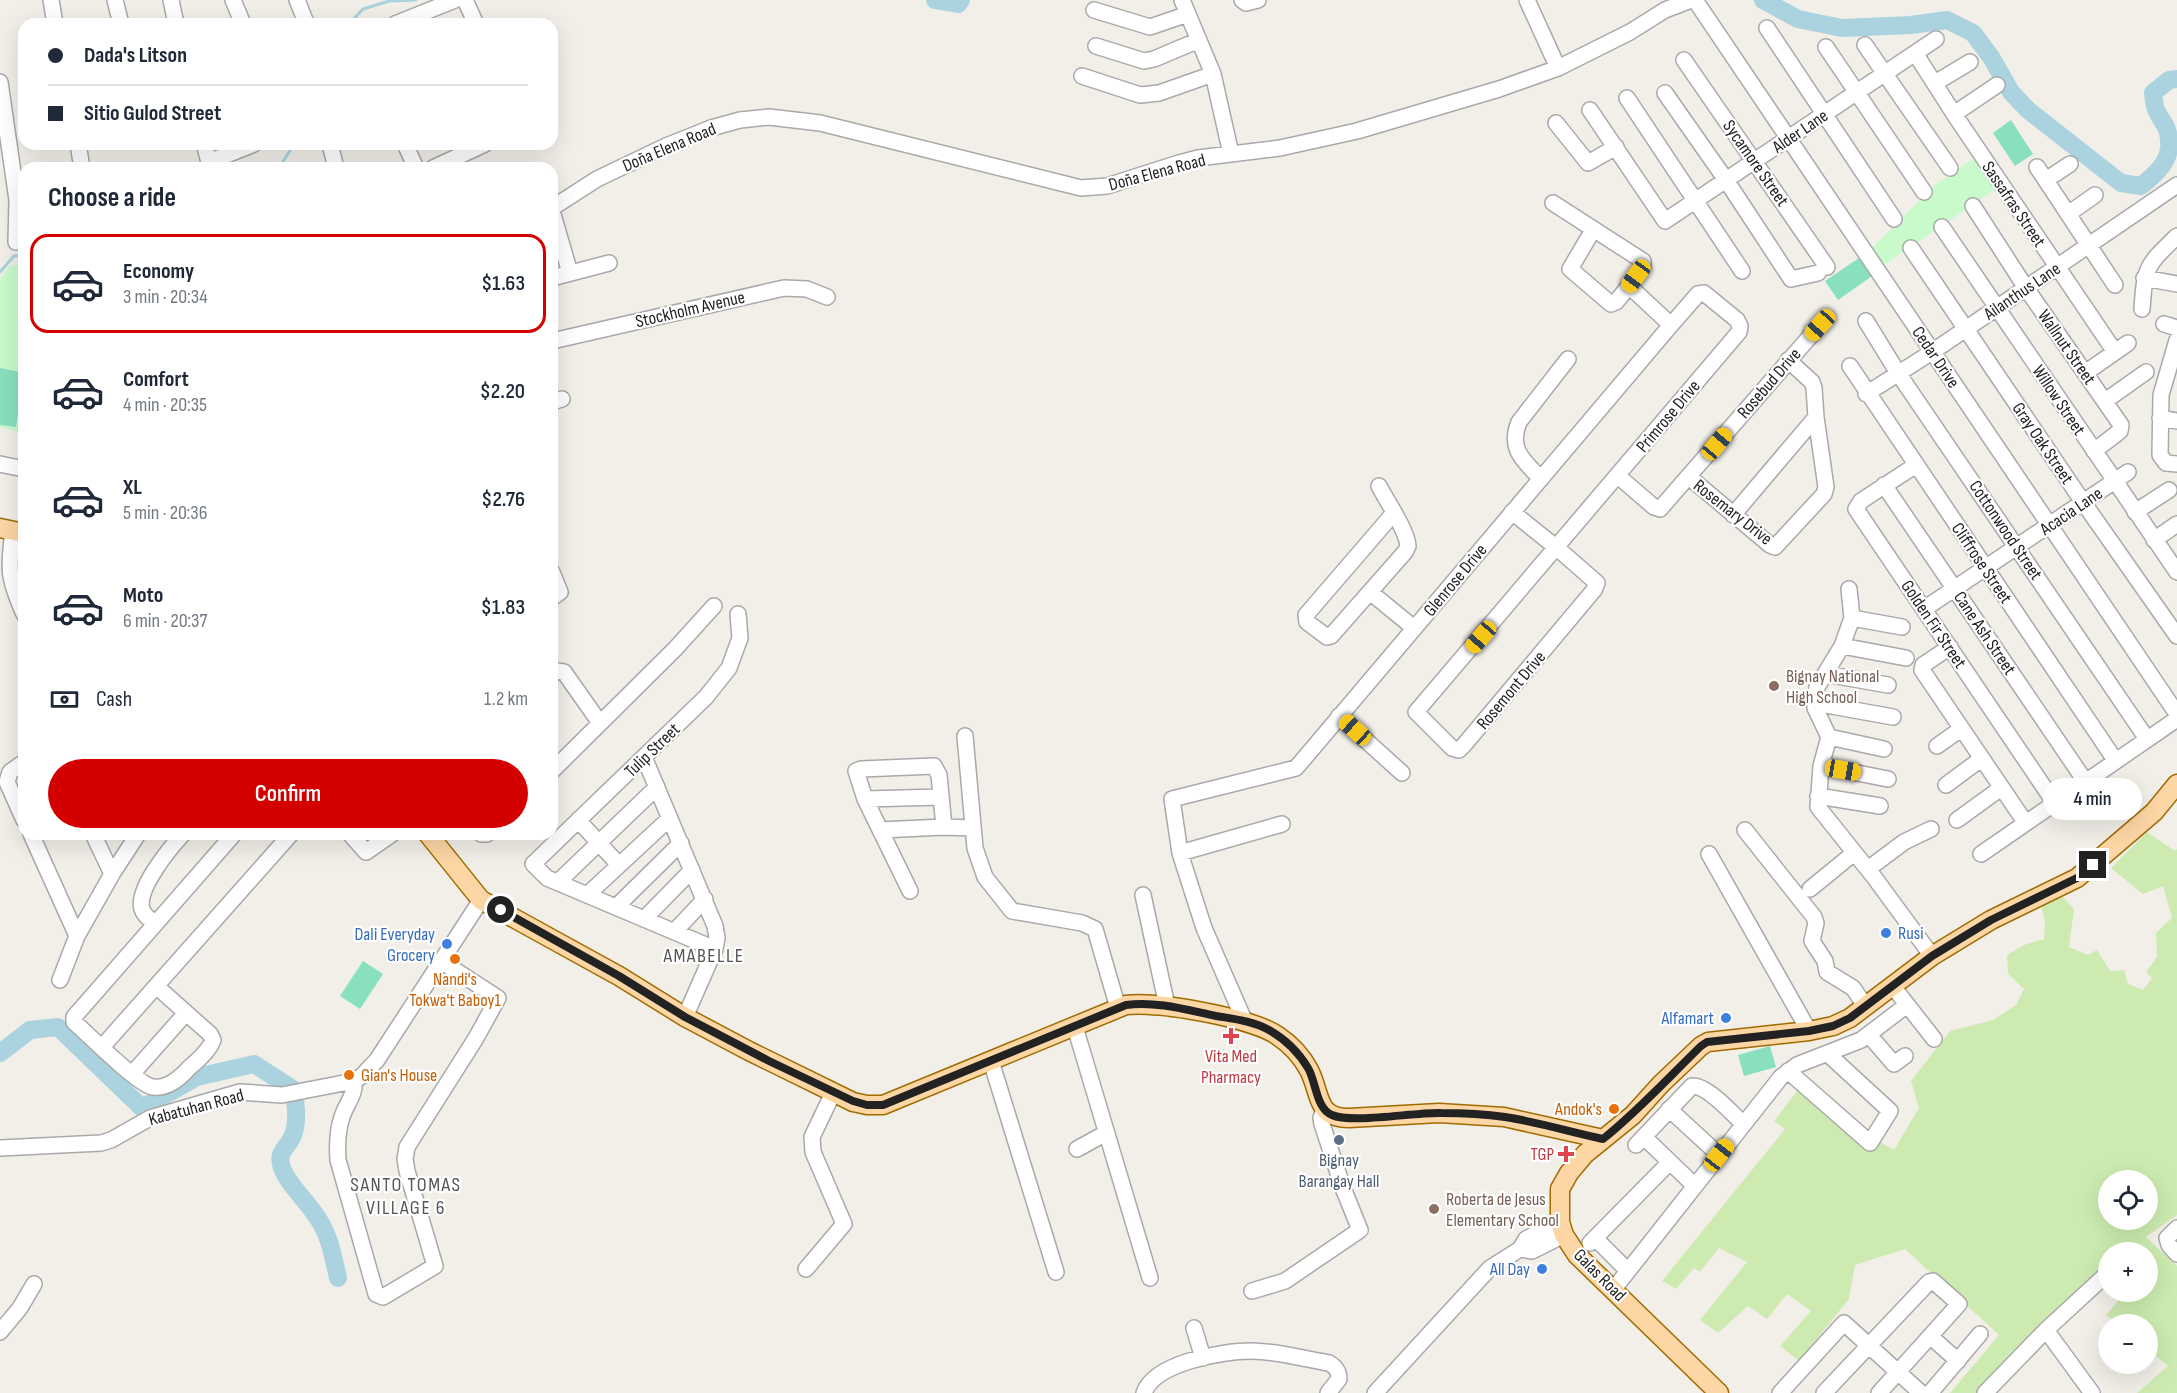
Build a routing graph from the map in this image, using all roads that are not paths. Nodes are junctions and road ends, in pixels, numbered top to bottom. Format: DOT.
graph roads {
  1 [pos="51,0"];
  2 [pos="115,0"];
  3 [pos="171,0"];
  4 [pos="234,0"];
  5 [pos="297,0"];
  6 [pos="455,0"];
  7 [pos="465,0"];
  8 [pos="1242,0"];
  9 [pos="1258,0"];
  10 [pos="1527,0"];
  11 [pos="1693,0"];
  12 [pos="1184,4"];
  13 [pos="1094,10"];
  14 [pos="54,18"];
  15 [pos="120,18"];
  16 [pos="175,18"];
  17 [pos="241,18"];
  18 [pos="304,18"];
  19 [pos="410,18"];
  20 [pos="473,18"];
  21 [pos="1767,28"];
  22 [pos="1936,39"];
  23 [pos="1199,40"];
  24 [pos="1866,45"];
  25 [pos="1096,46"];
  26 [pos="1826,47"];
  27 [pos="1915,53"];
  28 [pos="1684,60"];
  29 [pos="1970,62"];
  30 [pos="1558,68"];
  31 [pos="1886,73"];
  32 [pos="1214,74"];
  33 [pos="1082,76"];
  34 [pos="0,82"];
  35 [pos="1935,83"];
  36 [pos="1997,86"];
  37 [pos="1665,93"];
  38 [pos="1857,93"];
  39 [pos="1627,98"];
  40 [pos="1590,110"];
  41 [pos="1825,114"];
  42 [pos="1954,114"];
  43 [pos="1556,123"];
  44 [pos="1789,138"];
  45 [pos="1616,147"];
  46 [pos="239,150"];
  47 [pos="472,150"];
  48 [pos="1231,154"];
  49 [pos="1754,161"];
  50 [pos="209,162"];
  51 [pos="445,162"];
  52 [pos="2070,164"];
  53 [pos="1950,168"];
  54 [pos="1726,180"];
  55 [pos="2177,185"];
  56 [pos="1924,192"];
  57 [pos="2095,195"];
  58 [pos="1696,201"];
  59 [pos="1553,203"];
  60 [pos="558,206"];
  61 [pos="1973,206"];
  62 [pos="18,214"];
  63 [pos="2068,214"];
  64 [pos="1894,219"];
  65 [pos="1942,227"];
  66 [pos="1593,230"];
  67 [pos="558,231"];
  68 [pos="2177,236"];
  69 [pos="0,240"];
  70 [pos="18,243"];
  71 [pos="2088,246"];
  72 [pos="1911,248"];
  73 [pos="609,263"];
  74 [pos="2057,268"];
  75 [pos="1742,271"];
  76 [pos="570,273"];
  77 [pos="558,276"];
  78 [pos="2144,278"];
  79 [pos="2177,284"];
  80 [pos="2115,285"];
  81 [pos="1629,286"];
  82 [pos="2026,288"];
  83 [pos="1698,294"];
  84 [pos="827,297"];
  85 [pos="1996,308"];
  86 [pos="2142,309"];
  87 [pos="1866,321"];
  88 [pos="1671,325"];
  89 [pos="1820,325"];
  90 [pos="1966,329"];
  91 [pos="558,340"];
  92 [pos="2177,340"];
  93 [pos="2128,343"];
  94 [pos="1932,352"];
  95 [pos="2115,352"];
  96 [pos="1568,359"];
  97 [pos="1788,360"];
  98 [pos="1850,366"];
  99 [pos="2146,372"];
  100 [pos="2173,372"];
  101 [pos="1898,373"];
  102 [pos="2085,373"];
  103 [pos="1866,394"];
  104 [pos="2105,401"];
  105 [pos="1816,417"];
  106 [pos="2160,418"];
  107 [pos="2177,421"];
  108 [pos="2094,451"];
  109 [pos="0,464"];
  110 [pos="2177,464"];
  111 [pos="1916,465"];
  112 [pos="18,468"];
  113 [pos="2128,472"];
  114 [pos="1618,476"];
  115 [pos="1689,477"];
  116 [pos="1541,479"];
  117 [pos="2114,481"];
  118 [pos="1884,485"];
  119 [pos="1378,486"];
  120 [pos="2169,490"];
  121 [pos="2083,502"];
  122 [pos="1512,512"];
  123 [pos="2136,512"];
  124 [pos="1394,514"];
  125 [pos="1733,515"];
  126 [pos="2177,524"];
  127 [pos="2049,525"];
  128 [pos="12,531"];
  129 [pos="2154,540"];
  130 [pos="2017,546"];
  131 [pos="1557,548"];
  132 [pos="1985,567"];
  133 [pos="2177,572"];
  134 [pos="1955,588"];
  135 [pos="1849,589"];
  136 [pos="1370,592"];
  137 [pos="18,598"];
  138 [pos="714,606"];
  139 [pos="1924,609"];
  140 [pos="738,614"];
  141 [pos="1852,618"];
  142 [pos="1902,627"];
  143 [pos="1414,628"];
  144 [pos="2177,636"];
  145 [pos="1842,646"];
  146 [pos="1950,647"];
  147 [pos="1906,658"];
  148 [pos="558,671"];
  149 [pos="1826,674"];
  150 [pos="1888,685"];
  151 [pos="1815,703"];
  152 [pos="1416,712"];
  153 [pos="1339,716"];
  154 [pos="2177,716"];
  155 [pos="1893,717"];
  156 [pos="600,723"];
  157 [pos="1961,729"];
  158 [pos="966,736"];
  159 [pos="1828,737"];
  160 [pos="2147,739"];
  161 [pos="1937,746"];
  162 [pos="1884,749"];
  163 [pos="644,757"];
  164 [pos="1981,759"];
  165 [pos="2115,760"];
  166 [pos="558,765"];
  167 [pos="18,766"];
  168 [pos="1821,766"];
  169 [pos="1402,773"];
  170 [pos="1888,778"];
  171 [pos="2085,781"];
  172 [pos="2177,784"];
  173 [pos="1946,785"];
  174 [pos="657,787"];
  175 [pos="2001,788"];
  176 [pos="1818,796"];
  177 [pos="941,797"];
  178 [pos="865,798"];
  179 [pos="2054,802"];
  180 [pos="1880,806"];
  181 [pos="18,807"];
  182 [pos="670,818"];
  183 [pos="578,820"];
  184 [pos="1957,820"];
  185 [pos="2025,822"];
  186 [pos="1282,824"];
  187 [pos="944,827"];
  188 [pos="973,828"];
  189 [pos="1931,829"];
  190 [pos="880,830"];
  191 [pos="1745,831"];
  192 [pos="558,839"];
  193 [pos="34,840"];
  194 [pos="96,840"];
  195 [pos="134,840"];
  196 [pos="178,840"];
  197 [pos="229,840"];
  198 [pos="286,840"];
  199 [pos="355,840"];
  200 [pos="383,840"];
  201 [pos="433,840"];
  202 [pos="557,840"];
  203 [pos="600,842"];
  204 [pos="681,843"];
  205 [pos="1180,853"];
  206 [pos="1854,853"];
  207 [pos="1709,854"];
  208 [pos="1981,854"];
  209 [pos="619,865"];
  210 [pos="1868,869"];
  211 [pos="692,870"];
  212 [pos="112,874"];
  213 [pos="558,882"];
  214 [pos="1810,888"];
  215 [pos="910,891"];
  216 [pos="587,895"];
  217 [pos="1143,895"];
  218 [pos="705,899"];
  219 [pos="481,900"];
  220 [pos="616,907"];
  221 [pos="644,919"];
  222 [pos="156,923"];
  223 [pos="674,932"];
  224 [pos="77,936"];
  225 [pos="715,950"];
  226 [pos="1932,956"];
  227 [pos="441,961"];
  228 [pos="60,980"];
  229 [pos="156,986"];
  230 [pos="1167,1006"];
  231 [pos="1866,1006"];
  232 [pos="1118,1008"];
  233 [pos="186,1013"];
  234 [pos="685,1017"];
  235 [pos="1245,1022"];
  236 [pos="1074,1027"];
  237 [pos="1809,1031"];
  238 [pos="1869,1035"];
  239 [pos="1934,1039"];
  240 [pos="102,1047"];
  241 [pos="1828,1054"];
  242 [pos="1905,1056"];
  243 [pos="991,1061"];
  244 [pos="1788,1071"];
  245 [pos="132,1074"];
  246 [pos="354,1081"];
  247 [pos="833,1093"];
  248 [pos="1324,1109"];
  249 [pos="1669,1109"];
  250 [pos="1743,1124"];
  251 [pos="1106,1133"];
  252 [pos="1603,1139"];
  253 [pos="0,1148"];
  254 [pos="1077,1149"];
  255 [pos="1719,1155"];
  256 [pos="1670,1162"];
  257 [pos="1695,1186"];
  258 [pos="2177,1228"];
  259 [pos="1562,1229"];
  260 [pos="2177,1254"];
  261 [pos="806,1269"];
  262 [pos="1628,1271"];
  263 [pos="1056,1272"];
  264 [pos="1150,1278"];
  265 [pos="2098,1282"];
  266 [pos="34,1284"];
  267 [pos="1613,1290"];
  268 [pos="1252,1291"];
  269 [pos="1194,1328"];
  270 [pos="2046,1330"];
  271 [pos="0,1332"];
  272 [pos="1980,1334"];
  273 [pos="1930,1336"];
  274 [pos="1869,1344"];
  275 [pos="1203,1358"];
  276 [pos="1958,1361"];
  277 [pos="1898,1371"];
  278 [pos="1144,1393"];
  279 [pos="1328,1393"];
  280 [pos="1375,1393"];
  281 [pos="1719,1393"];
  282 [pos="1780,1393"];
  283 [pos="1824,1393"];
  284 [pos="1879,1393"];
  285 [pos="1921,1393"];
  286 [pos="1930,1393"];
  287 [pos="1985,1393"];
  288 [pos="2092,1393"];
  1 -- 14 [label="street"];
  2 -- 15 [label="street"];
  3 -- 16 [label="street"];
  4 -- 17 [label="street"];
  5 -- 18 [label="street"];
  6 -- 19 [label="street"];
  7 -- 20 [label="street"];
  8 -- 9 [label="street"];
  10 -- 30 [label="street"];
  11 -- 30 [label="street, Doña Elena Road"];
  11 -- 44 [label="street, Cedar Drive"];
  12 -- 13 [label="street"];
  12 -- 23 [label="street"];
  21 -- 41 [label="street"];
  22 -- 27 [label="street, Alder Lane"];
  23 -- 25 [label="street"];
  23 -- 32 [label="street"];
  24 -- 31 [label="street"];
  26 -- 38 [label="street"];
  27 -- 31 [label="street, Alder Lane"];
  27 -- 35 [label="street, Sassafras Street"];
  28 -- 49 [label="street, Sycamore Street"];
  29 -- 35 [label="street"];
  30 -- 48 [label="street, Doña Elena Road"];
  31 -- 38 [label="street, Alder Lane"];
  31 -- 53 [label="street"];
  32 -- 33 [label="street"];
  32 -- 48 [label="street"];
  34 -- 62 [label="street"];
  35 -- 42 [label="street, Sassafras Street"];
  36 -- 42 [label="street"];
  37 -- 54 [label="street"];
  38 -- 41 [label="street, Alder Lane"];
  38 -- 56 [label="street"];
  39 -- 58 [label="street"];
  40 -- 45 [label="street"];
  41 -- 44 [label="street, Alder Lane"];
  41 -- 64 [label="street"];
  42 -- 74 [label="street, Sassafras Street"];
  43 -- 45 [label="street"];
  44 -- 49 [label="street, Alder Lane"];
  44 -- 94 [label="street, Cedar Drive"];
  45 -- 58 [label="street, Alder Lane"];
  46 -- 50 [label="street"];
  47 -- 51 [label="street"];
  48 -- 60 [label="street, Doña Elena Road"];
  49 -- 54 [label="street, Alder Lane"];
  49 -- 54 [label="street, Sycamore Street"];
  52 -- 63 [label="street"];
  54 -- 58 [label="street, Alder Lane"];
  55 -- 71 [label="street, Ailanthus Lane"];
  57 -- 63 [label="street"];
  58 -- 75 [label="street"];
  59 -- 66 [label="street"];
  61 -- 82 [label="street, Wallnut Street"];
  63 -- 71 [label="street"];
  65 -- 85 [label="street, Willow Street"];
  66 -- 81 [label="street"];
  66 -- 81 [label="street"];
  67 -- 76 [label="street"];
  68 -- 78 [label="street"];
  69 -- 70 [label="street"];
  71 -- 74 [label="street, Ailanthus Lane"];
  71 -- 80 [label="street"];
  72 -- 90 [label="street, Gray Oak Street"];
  73 -- 76 [label="street"];
  74 -- 82 [label="street, Ailanthus Lane"];
  74 -- 95 [label="street, Sassafras Street"];
  76 -- 77 [label="street"];
  78 -- 79 [label="street"];
  78 -- 86 [label="street"];
  81 -- 88 [label="street"];
  82 -- 85 [label="street, Ailanthus Lane"];
  82 -- 102 [label="street, Wallnut Street"];
  83 -- 88 [label="street, Glenrose Drive"];
  83 -- 114 [label="street, Primrose Drive"];
  84 -- 91 [label="street, Stockholm Avenue"];
  85 -- 90 [label="street, Ailanthus Lane"];
  85 -- 108 [label="street, Willow Street"];
  87 -- 101 [label="street, Cottonwood Street"];
  88 -- 116 [label="street, Glenrose Drive"];
  89 -- 97 [label="street, Rosebud Drive"];
  90 -- 94 [label="street, Ailanthus Lane"];
  90 -- 121 [label="street, Gray Oak Street"];
  92 -- 100 [label="street"];
  93 -- 95 [label="street"];
  94 -- 101 [label="street, Ailanthus Lane"];
  94 -- 127 [label="street, Cedar Drive"];
  95 -- 102 [label="street"];
  96 -- 116 [label="street"];
  97 -- 105 [label="street, Rosemary Drive"];
  97 -- 115 [label="street, Rosebud Drive"];
  98 -- 103 [label="street, Cliffrose Street"];
  99 -- 104 [label="street"];
  100 -- 106 [label="street"];
  101 -- 103 [label="street, Ailanthus Lane"];
  101 -- 130 [label="street, Cottonwood Street"];
  102 -- 104 [label="street, Wallnut Street"];
  103 -- 111 [label="street, Cliffrose Street"];
  104 -- 108 [label="street, Wallnut Street"];
  105 -- 125 [label="street"];
  105 -- 125 [label="street, Rosemary Drive"];
  106 -- 107 [label="street"];
  106 -- 110 [label="street"];
  108 -- 117 [label="street, Willow Street"];
  109 -- 112 [label="street"];
  111 -- 118 [label="street, Golden Fir Street"];
  111 -- 132 [label="street, Cliffrose Street"];
  113 -- 117 [label="street, Acacia Lane"];
  114 -- 115 [label="street, Rosebud Drive"];
  114 -- 131 [label="street, Primrose Drive"];
  115 -- 125 [label="street, Rosemary Drive"];
  116 -- 122 [label="street, Glenrose Drive"];
  117 -- 121 [label="street, Acacia Lane"];
  117 -- 123 [label="street, Willow Street"];
  118 -- 134 [label="street, Cane Ash Street"];
  118 -- 139 [label="street, Golden Fir Street"];
  119 -- 124 [label="street"];
  120 -- 123 [label="street"];
  121 -- 127 [label="street, Acacia Lane"];
  121 -- 144 [label="street, Gray Oak Street"];
  122 -- 131 [label="street"];
  122 -- 143 [label="street, Glenrose Drive"];
  123 -- 129 [label="street, Willow Street"];
  124 -- 136 [label="street"];
  124 -- 136 [label="street"];
  126 -- 129 [label="street"];
  127 -- 130 [label="street, Acacia Lane"];
  127 -- 154 [label="street, Cedar Drive"];
  128 -- 137 [label="street"];
  129 -- 133 [label="street, Willow Street"];
  130 -- 132 [label="street, Acacia Lane"];
  130 -- 160 [label="street, Cottonwood Street"];
  131 -- 152 [label="street, Primrose Drive"];
  131 -- 152 [label="street, Rosemont Drive"];
  132 -- 134 [label="street, Acacia Lane"];
  132 -- 165 [label="street, Cliffrose Street"];
  134 -- 139 [label="street, Acacia Lane"];
  134 -- 171 [label="street, Cane Ash Street"];
  135 -- 141 [label="street"];
  136 -- 143 [label="street"];
  138 -- 156 [label="street"];
  139 -- 146 [label="street, Golden Fir Street"];
  140 -- 163 [label="street, Tulip Street"];
  141 -- 142 [label="street"];
  141 -- 145 [label="street"];
  143 -- 153 [label="street, Glenrose Drive"];
  145 -- 147 [label="street"];
  145 -- 149 [label="street"];
  146 -- 157 [label="street"];
  146 -- 179 [label="street, Golden Fir Street"];
  148 -- 156 [label="street"];
  149 -- 150 [label="street"];
  149 -- 151 [label="street"];
  151 -- 155 [label="street"];
  151 -- 159 [label="street"];
  153 -- 169 [label="street"];
  153 -- 205 [label="street, Glenrose Drive"];
  154 -- 160 [label="street"];
  156 -- 166 [label="street"];
  157 -- 161 [label="street"];
  157 -- 164 [label="street"];
  158 -- 188 [label="street"];
  159 -- 162 [label="street"];
  159 -- 168 [label="street"];
  160 -- 165 [label="street"];
  163 -- 174 [label="street"];
  163 -- 183 [label="street, Tulip Street"];
  164 -- 173 [label="street"];
  164 -- 175 [label="street"];
  165 -- 171 [label="street"];
  167 -- 181 [label="street"];
  168 -- 170 [label="street"];
  168 -- 176 [label="street"];
  171 -- 179 [label="street"];
  172 -- 226 [label="main road"];
  174 -- 182 [label="street"];
  174 -- 203 [label="street"];
  175 -- 184 [label="street"];
  175 -- 185 [label="street"];
  176 -- 180 [label="street"];
  176 -- 206 [label="street"];
  177 -- 178 [label="street"];
  177 -- 178 [label="street"];
  177 -- 187 [label="street"];
  178 -- 190 [label="street"];
  179 -- 185 [label="street"];
  182 -- 204 [label="street"];
  182 -- 209 [label="street"];
  183 -- 192 [label="street, Tulip Street"];
  183 -- 203 [label="street"];
  185 -- 208 [label="street"];
  186 -- 205 [label="street"];
  187 -- 188 [label="street"];
  187 -- 190 [label="street"];
  188 -- 232 [label="street"];
  189 -- 210 [label="street"];
  190 -- 215 [label="street"];
  191 -- 231 [label="street"];
  193 -- 224 [label="street"];
  194 -- 212 [label="street"];
  195 -- 212 [label="street"];
  196 -- 222 [label="street"];
  197 -- 222 [label="street"];
  198 -- 229 [label="street"];
  199 -- 200 [label="street"];
  201 -- 219 [label="main road"];
  202 -- 213 [label="street, Tulip Street"];
  203 -- 209 [label="street"];
  203 -- 213 [label="street"];
  204 -- 211 [label="street"];
  204 -- 220 [label="street"];
  205 -- 235 [label="street"];
  206 -- 210 [label="street"];
  206 -- 214 [label="street"];
  207 -- 237 [label="street"];
  209 -- 216 [label="street"];
  210 -- 226 [label="street"];
  211 -- 218 [label="street"];
  211 -- 221 [label="street"];
  212 -- 224 [label="street"];
  213 -- 216 [label="street"];
  216 -- 220 [label="street"];
  217 -- 230 [label="street"];
  218 -- 223 [label="street"];
  218 -- 225 [label="street"];
  219 -- 227 [label="street"];
  219 -- 234 [label="main road"];
  220 -- 221 [label="street"];
  221 -- 223 [label="street"];
  222 -- 240 [label="street"];
  223 -- 225 [label="street"];
  224 -- 228 [label="street"];
  225 -- 234 [label="street"];
  226 -- 231 [label="main road"];
  227 -- 246 [label="street"];
  227 -- 246 [label="street"];
  229 -- 233 [label="street"];
  229 -- 240 [label="street"];
  230 -- 232 [label="main road"];
  230 -- 235 [label="main road"];
  231 -- 237 [label="main road"];
  232 -- 236 [label="main road"];
  233 -- 245 [label="street"];
  233 -- 245 [label="street"];
  234 -- 247 [label="main road"];
  235 -- 248 [label="main road"];
  236 -- 243 [label="main road"];
  236 -- 251 [label="street"];
  237 -- 252 [label="main road"];
  238 -- 239 [label="street"];
  238 -- 241 [label="street"];
  238 -- 242 [label="street"];
  240 -- 245 [label="street"];
  241 -- 244 [label="street"];
  241 -- 244 [label="street"];
  243 -- 247 [label="main road"];
  243 -- 263 [label="street"];
  244 -- 250 [label="street"];
  246 -- 253 [label="street, Kabatuhan Road"];
  247 -- 261 [label="street"];
  248 -- 252 [label="main road"];
  248 -- 268 [label="street"];
  249 -- 250 [label="street"];
  249 -- 255 [label="street"];
  249 -- 256 [label="street"];
  250 -- 255 [label="street"];
  251 -- 254 [label="street"];
  251 -- 264 [label="street"];
  252 -- 259 [label="main road"];
  255 -- 257 [label="street"];
  256 -- 257 [label="street"];
  256 -- 262 [label="street"];
  257 -- 262 [label="street"];
  258 -- 260 [label="street"];
  259 -- 267 [label="main road, Galas Road"];
  259 -- 280 [label="street"];
  262 -- 267 [label="street"];
  265 -- 270 [label="street"];
  266 -- 271 [label="street"];
  267 -- 281 [label="main road, Galas Road"];
  269 -- 275 [label="street"];
  270 -- 287 [label="street"];
  270 -- 288 [label="street"];
  272 -- 276 [label="street"];
  273 -- 274 [label="street"];
  273 -- 276 [label="street"];
  273 -- 277 [label="street"];
  274 -- 277 [label="street"];
  274 -- 282 [label="street"];
  274 -- 283 [label="street"];
  275 -- 278 [label="street"];
  275 -- 279 [label="street"];
  276 -- 286 [label="street"];
  277 -- 284 [label="street"];
  277 -- 285 [label="street"];
}
